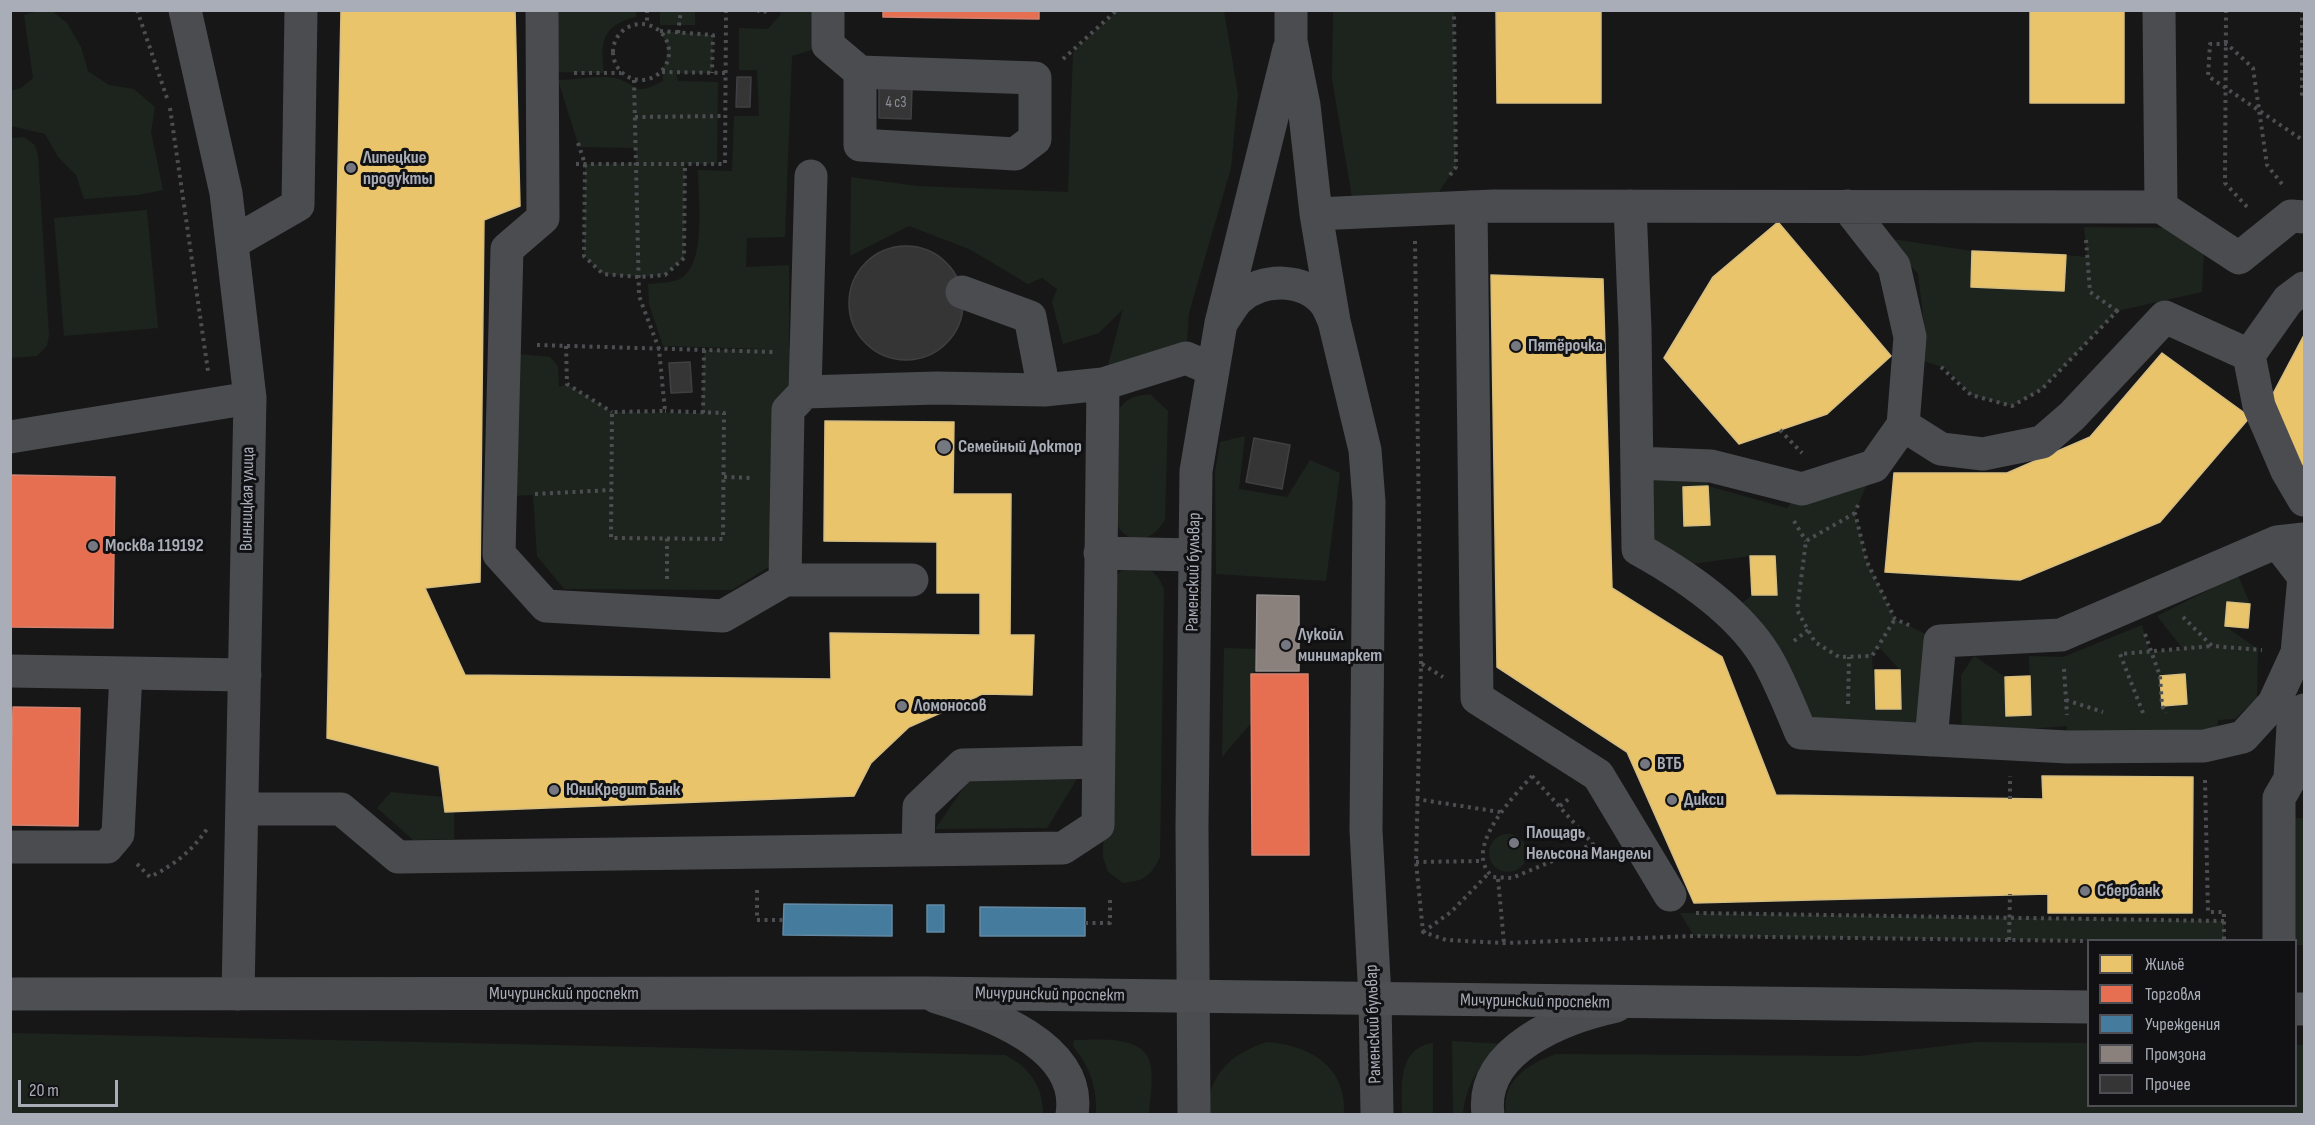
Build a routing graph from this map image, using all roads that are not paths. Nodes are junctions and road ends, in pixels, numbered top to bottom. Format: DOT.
graph roads {
  1 [pos="185,10"];
  2 [pos="301,10"];
  3 [pos="542,10"];
  4 [pos="828,10"];
  5 [pos="2159,10"];
  6 [pos="1291,26"];
  7 [pos="860,72"];
  8 [pos="811,176"];
  9 [pos="1630,206"];
  10 [pos="1847,206"];
  11 [pos="1471,207"];
  12 [pos="2161,207"];
  13 [pos="1316,214"];
  14 [pos="2304,217"];
  15 [pos="232,243"];
  16 [pos="2304,288"];
  17 [pos="962,292"];
  18 [pos="1334,321"];
  19 [pos="1221,323"];
  20 [pos="2249,355"];
  21 [pos="1212,369"];
  22 [pos="1102,384"];
  23 [pos="1044,390"];
  24 [pos="806,392"];
  25 [pos="250,398"];
  26 [pos="1903,425"];
  27 [pos="10,437"];
  28 [pos="1637,463"];
  29 [pos="2304,500"];
  30 [pos="2291,541"];
  31 [pos="1100,553"];
  32 [pos="1194,555"];
  33 [pos="785,580"];
  34 [pos="912,580"];
  35 [pos="10,671"];
  36 [pos="126,673"];
  37 [pos="245,675"];
  38 [pos="2304,710"];
  39 [pos="1931,740"];
  40 [pos="1098,762"];
  41 [pos="242,809"];
  42 [pos="10,847"];
  43 [pos="918,850"];
  44 [pos="1681,904"];
  45 [pos="2279,939"];
  46 [pos="926,993"];
  47 [pos="10,994"];
  48 [pos="238,994"];
  49 [pos="1193,998"];
  50 [pos="1376,998"];
  51 [pos="1629,1003"];
  52 [pos="2087,1007"];
  53 [pos="1072,1114"];
  54 [pos="1194,1114"];
  55 [pos="1377,1114"];
  56 [pos="1488,1114"];
  1 -- 15 [label="street, Винницкая улица"];
  2 -- 15 [label="street"];
  3 -- 33 [label="street"];
  4 -- 7 [label="street"];
  5 -- 12 [label="street"];
  6 -- 13 [label="street, Раменский бульвар"];
  6 -- 19 [label="street, Раменский бульвар"];
  7 -- 7 [label="street"];
  8 -- 24 [label="street"];
  9 -- 10 [label="street"];
  9 -- 11 [label="street"];
  9 -- 28 [label="street"];
  10 -- 12 [label="street"];
  10 -- 26 [label="street"];
  11 -- 13 [label="street"];
  11 -- 44 [label="street"];
  12 -- 14 [label="street"];
  13 -- 18 [label="street, Раменский бульвар"];
  15 -- 25 [label="street, Винницкая улица"];
  16 -- 20 [label="street"];
  17 -- 23 [label="street"];
  18 -- 19 [label="street"];
  18 -- 50 [label="street, Раменский бульвар"];
  19 -- 21 [label="street, Раменский бульвар"];
  20 -- 26 [label="street"];
  20 -- 29 [label="street"];
  21 -- 22 [label="street"];
  21 -- 32 [label="street, Раменский бульвар"];
  22 -- 23 [label="street"];
  22 -- 31 [label="street"];
  23 -- 24 [label="street"];
  24 -- 33 [label="street"];
  25 -- 27 [label="street"];
  25 -- 37 [label="street, Винницкая улица"];
  26 -- 28 [label="street"];
  28 -- 39 [label="street"];
  30 -- 39 [label="street"];
  30 -- 39 [label="street"];
  31 -- 32 [label="street"];
  31 -- 40 [label="street"];
  32 -- 49 [label="street, Раменский бульвар"];
  33 -- 34 [label="street"];
  35 -- 36 [label="street"];
  36 -- 37 [label="street"];
  36 -- 42 [label="street"];
  37 -- 41 [label="street, Винницкая улица"];
  38 -- 45 [label="street"];
  40 -- 43 [label="street"];
  40 -- 43 [label="street"];
  41 -- 43 [label="street"];
  41 -- 48 [label="street, Винницкая улица"];
  46 -- 48 [label="main road, Мичуринский проспект"];
  46 -- 49 [label="main road, Мичуринский проспект"];
  46 -- 53 [label="street"];
  47 -- 48 [label="main road, Мичуринский проспект"];
  49 -- 50 [label="main road, Мичуринский проспект"];
  49 -- 54 [label="street, Раменский бульвар"];
  50 -- 51 [label="main road, Мичуринский проспект"];
  50 -- 55 [label="street, Раменский бульвар"];
  51 -- 52 [label="main road, Мичуринский проспект"];
  51 -- 56 [label="street"];
}
